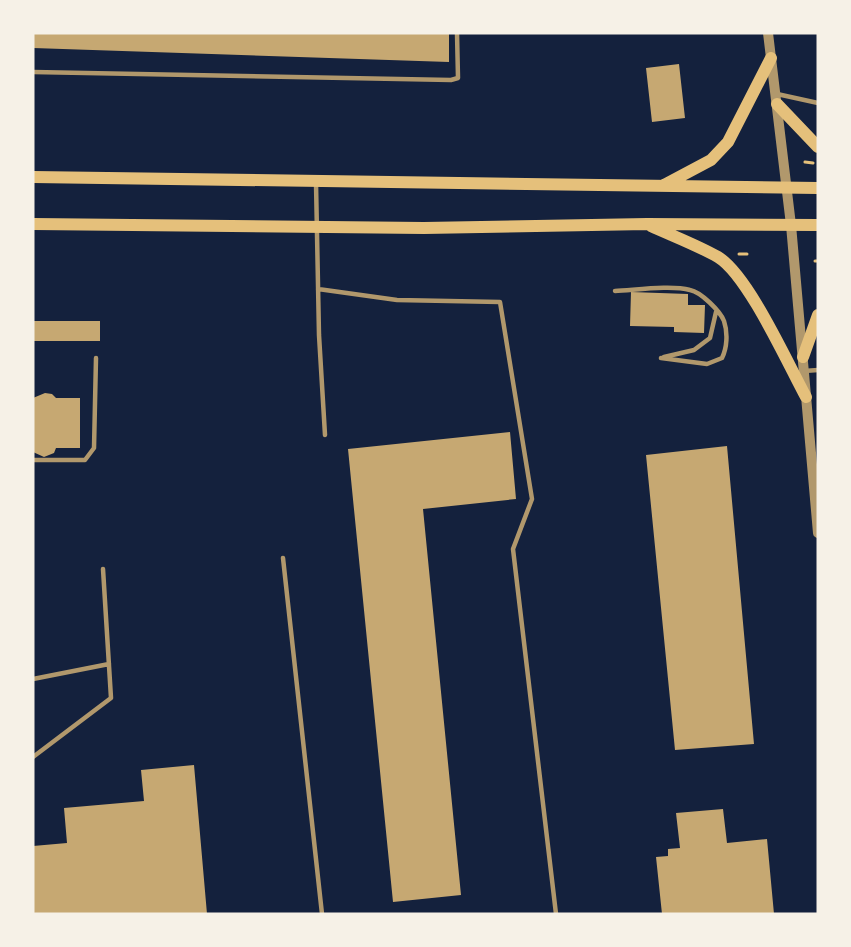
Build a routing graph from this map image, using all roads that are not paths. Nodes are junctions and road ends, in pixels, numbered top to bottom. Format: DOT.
graph roads {
  1 [pos="458,33"];
  2 [pos="768,33"];
  3 [pos="771,58"];
  4 [pos="33,72"];
  5 [pos="776,99"];
  6 [pos="818,103"];
  7 [pos="818,147"];
  8 [pos="33,177"];
  9 [pos="316,180"];
  10 [pos="662,186"];
  11 [pos="787,188"];
  12 [pos="818,188"];
  13 [pos="33,224"];
  14 [pos="647,224"];
  15 [pos="791,225"];
  16 [pos="818,225"];
  17 [pos="316,227"];
  18 [pos="318,289"];
  19 [pos="615,291"];
  20 [pos="716,312"];
  21 [pos="818,315"];
  22 [pos="803,357"];
  23 [pos="96,358"];
  24 [pos="818,370"];
  25 [pos="804,371"];
  26 [pos="806,397"];
  27 [pos="325,435"];
  28 [pos="33,460"];
  29 [pos="818,533"];
  30 [pos="283,558"];
  31 [pos="103,569"];
  32 [pos="109,664"];
  33 [pos="33,679"];
  34 [pos="33,757"];
  35 [pos="322,914"];
  36 [pos="556,914"];
  1 -- 4 [label="lane"];
  2 -- 3 [label="street"];
  3 -- 5 [label="street"];
  3 -- 10 [label="main road"];
  5 -- 6 [label="lane"];
  5 -- 7 [label="main road"];
  5 -- 11 [label="street"];
  8 -- 9 [label="main road"];
  9 -- 10 [label="main road"];
  9 -- 17 [label="lane"];
  10 -- 11 [label="main road"];
  11 -- 12 [label="main road"];
  11 -- 15 [label="street"];
  13 -- 17 [label="main road"];
  14 -- 15 [label="main road"];
  14 -- 17 [label="main road"];
  14 -- 26 [label="main road"];
  15 -- 16 [label="main road"];
  15 -- 22 [label="street"];
  17 -- 18 [label="lane"];
  18 -- 27 [label="lane"];
  18 -- 36 [label="lane"];
  19 -- 20 [label="lane"];
  20 -- 20 [label="lane"];
  21 -- 22 [label="main road"];
  22 -- 25 [label="street"];
  23 -- 28 [label="lane"];
  24 -- 25 [label="lane"];
  25 -- 26 [label="street"];
  26 -- 29 [label="street"];
  30 -- 35 [label="lane"];
  31 -- 32 [label="lane"];
  32 -- 33 [label="lane"];
  32 -- 34 [label="lane"];
}
